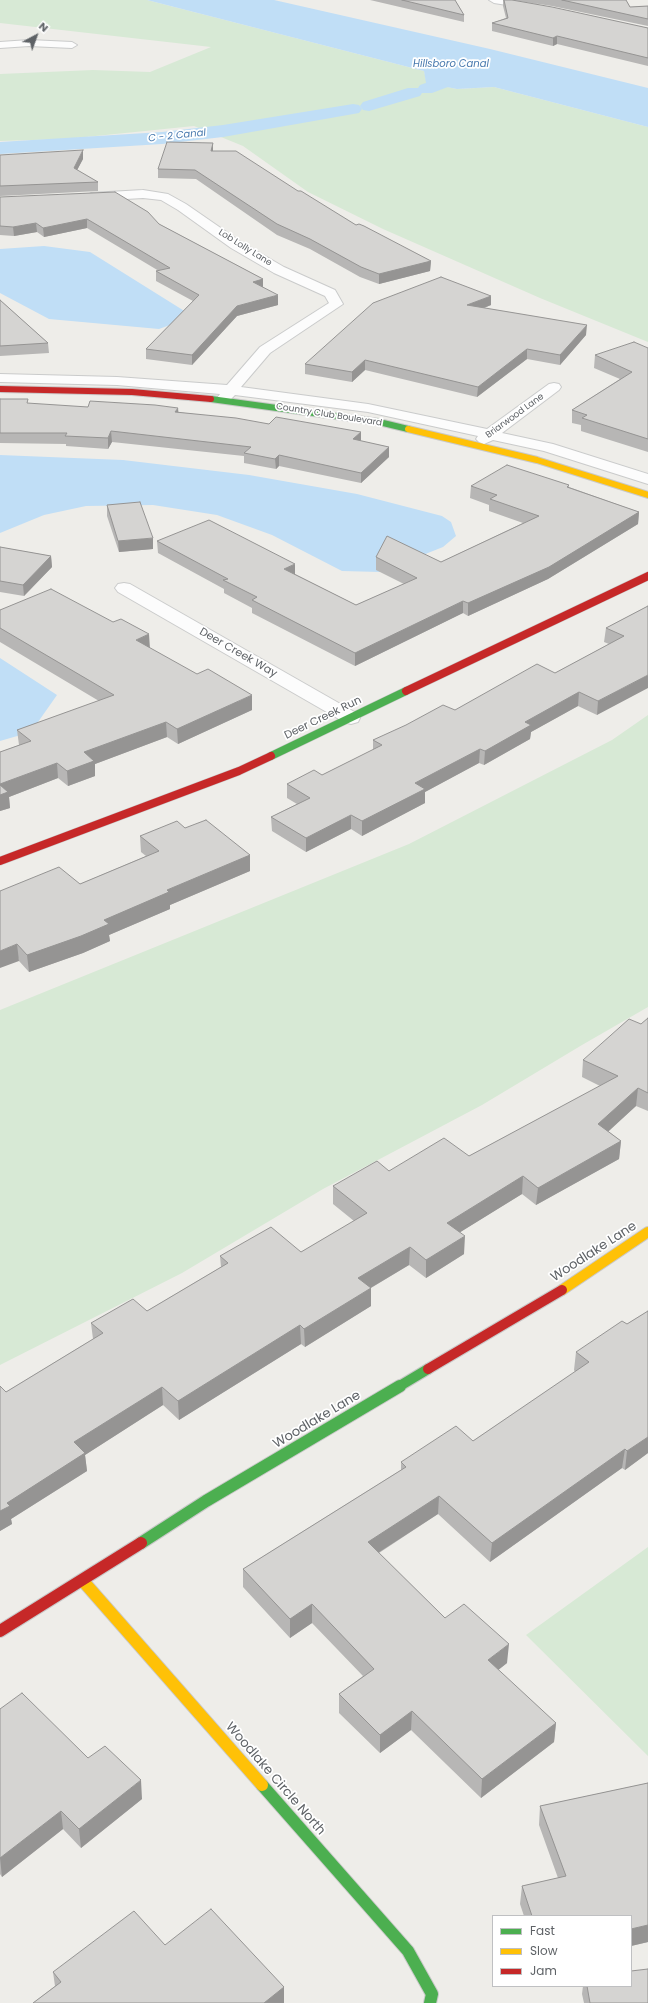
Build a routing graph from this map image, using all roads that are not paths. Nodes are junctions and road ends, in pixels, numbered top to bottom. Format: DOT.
graph roads {
  1 [pos="494,0"];
  2 [pos="545,9"];
  3 [pos="0,45"];
  4 [pos="72,45"];
  5 [pos="75,197"];
  6 [pos="0,378"];
  7 [pos="554,387"];
  8 [pos="0,389"];
  9 [pos="226,395"];
  10 [pos="491,434"];
  11 [pos="476,444"];
  12 [pos="648,479"];
  13 [pos="648,495"];
  14 [pos="648,576"];
  15 [pos="124,588"];
  16 [pos="351,718"];
  17 [pos="0,861"];
  18 [pos="648,1232"];
  19 [pos="83,1581"];
  20 [pos="0,1631"];
  21 [pos="430,2003"];
  1 -- 2 [label="street"];
  3 -- 4 [label="street"];
  5 -- 9 [label="street, Lob Lolly Lane"];
  6 -- 9 [label="street, Country Club Boulevard"];
  7 -- 10 [label="street, Briarwood Lane"];
  8 -- 9 [label="street, Country Club Boulevard"];
  9 -- 10 [label="street, Country Club Boulevard"];
  9 -- 11 [label="street, Country Club Boulevard"];
  10 -- 11 [label="street, Briarwood Lane"];
  10 -- 12 [label="street, Country Club Boulevard"];
  11 -- 13 [label="street, Country Club Boulevard"];
  14 -- 16 [label="street, Deer Creek Run"];
  15 -- 16 [label="street, Deer Creek Way"];
  16 -- 17 [label="street, Deer Creek Run"];
  18 -- 19 [label="street, Woodlake Lane"];
  19 -- 20 [label="street, Woodlake Lane"];
  19 -- 21 [label="street, Woodlake Circle North"];
}
